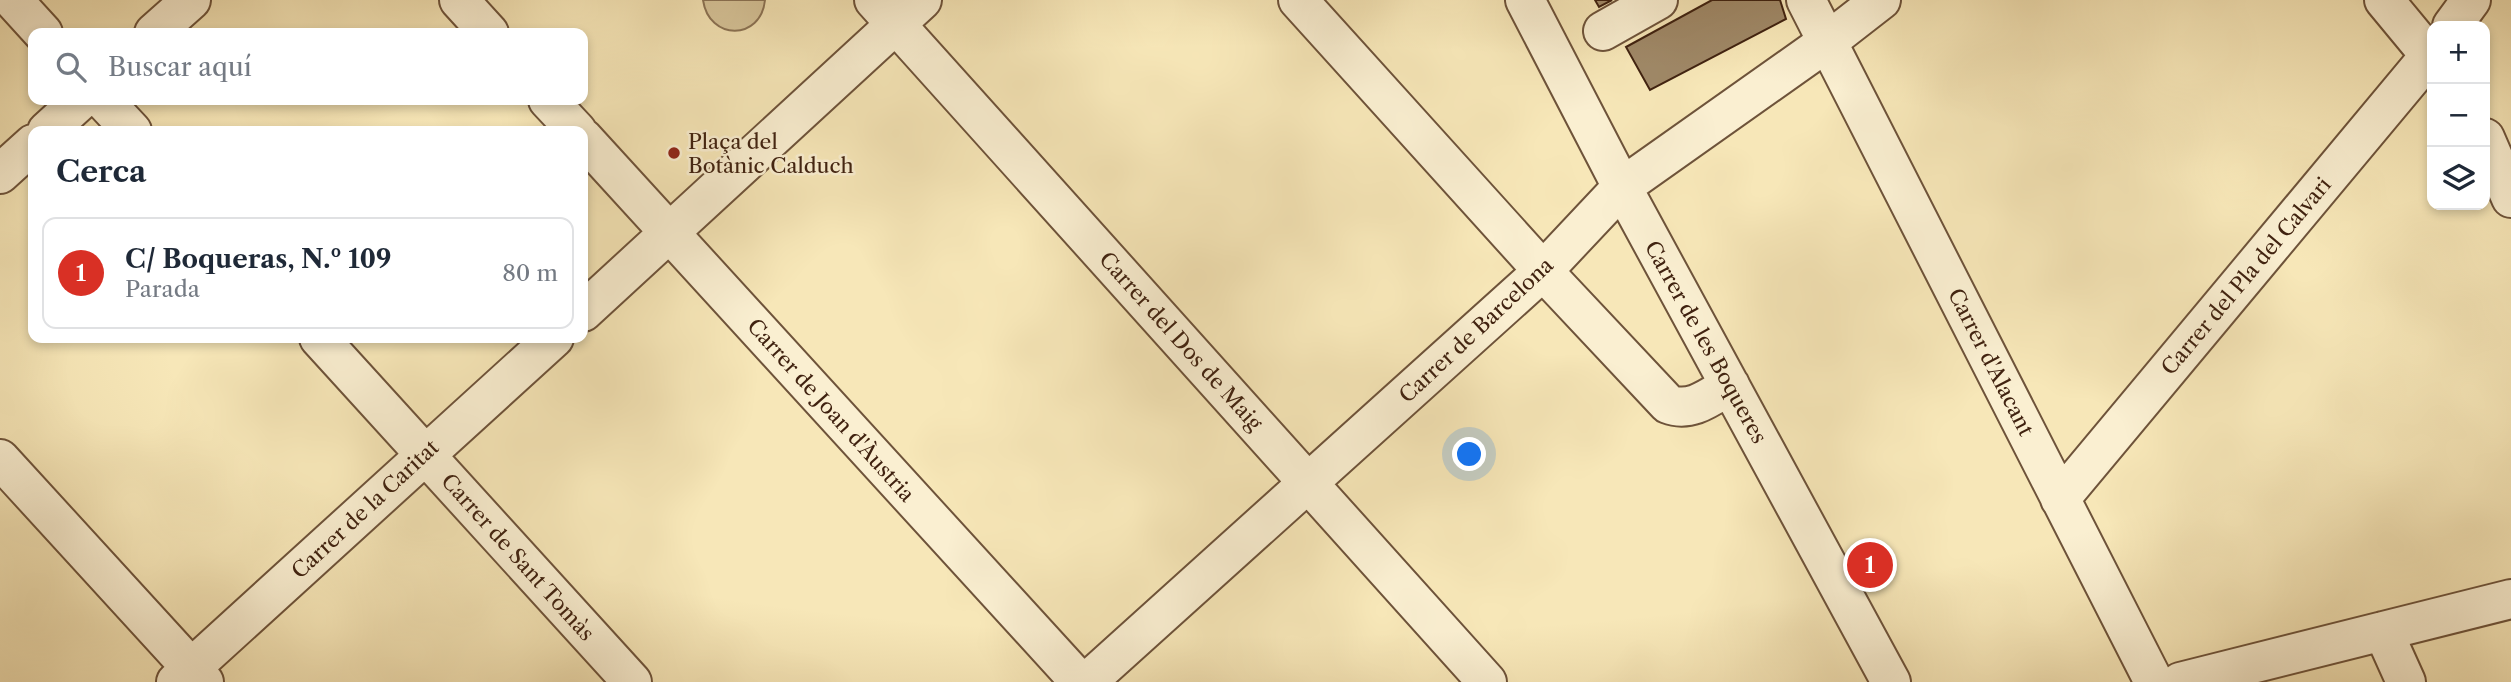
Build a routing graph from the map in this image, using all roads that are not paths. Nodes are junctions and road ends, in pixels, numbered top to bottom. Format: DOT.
graph roads {
  1 [pos="13,0"];
  2 [pos="191,0"];
  3 [pos="459,0"];
  4 [pos="1298,0"];
  5 [pos="1525,0"];
  6 [pos="1658,0"];
  7 [pos="1806,0"];
  8 [pos="1881,0"];
  9 [pos="2384,0"];
  10 [pos="2471,0"];
  11 [pos="897,8"];
  12 [pos="2456,21"];
  13 [pos="38,28"];
  14 [pos="160,28"];
  15 [pos="484,28"];
  16 [pos="1602,31"];
  17 [pos="2427,39"];
  18 [pos="1828,42"];
  19 [pos="2427,60"];
  20 [pos="76,105"];
  21 [pos="108,105"];
  22 [pos="553,105"];
  23 [pos="52,126"];
  24 [pos="127,126"];
  25 [pos="572,126"];
  26 [pos="588,144"];
  27 [pos="2489,147"];
  28 [pos="28,149"];
  29 [pos="0,174"];
  30 [pos="1622,187"];
  31 [pos="2511,198"];
  32 [pos="670,234"];
  33 [pos="1543,271"];
  34 [pos="588,308"];
  35 [pos="324,343"];
  36 [pos="548,343"];
  37 [pos="1730,386"];
  38 [pos="424,454"];
  39 [pos="0,459"];
  40 [pos="1308,483"];
  41 [pos="2060,499"];
  42 [pos="2511,599"];
  43 [pos="2383,631"];
  44 [pos="191,677"];
  45 [pos="632,682"];
  46 [pos="1080,682"];
  47 [pos="1087,682"];
  48 [pos="1487,682"];
  49 [pos="1891,682"];
  50 [pos="2154,682"];
  51 [pos="2180,682"];
  52 [pos="2406,682"];
  1 -- 13 [label="street"];
  2 -- 14 [label="street"];
  3 -- 15 [label="street"];
  4 -- 33 [label="street"];
  5 -- 30 [label="street, Carrer de les Boqueres"];
  6 -- 16 [label="street"];
  7 -- 18 [label="street"];
  8 -- 18 [label="street, Carrer de Barcelona"];
  9 -- 17 [label="street"];
  10 -- 12 [label="street, Carrer del Pla del Calvari"];
  11 -- 32 [label="street"];
  11 -- 40 [label="street, Carrer del Dos de Maig"];
  18 -- 30 [label="street, Carrer de Barcelona"];
  18 -- 41 [label="street, Carrer d'Alacant"];
  19 -- 41 [label="street, Carrer del Pla del Calvari"];
  20 -- 23 [label="street"];
  21 -- 24 [label="street"];
  22 -- 25 [label="street"];
  26 -- 32 [label="street, Carrer de Joan d'Àustria"];
  27 -- 31 [label="street"];
  28 -- 29 [label="street"];
  30 -- 33 [label="street, Carrer de Barcelona"];
  30 -- 37 [label="street, Carrer de les Boqueres"];
  32 -- 34 [label="street"];
  32 -- 46 [label="street, Carrer de Joan d'Àustria"];
  33 -- 37 [label="street"];
  33 -- 40 [label="street, Carrer de Barcelona"];
  35 -- 38 [label="street, Carrer de Sant Tomàs"];
  36 -- 38 [label="street, Carrer de la Caritat"];
  37 -- 49 [label="street, Carrer de les Boqueres"];
  38 -- 44 [label="street, Carrer de la Caritat"];
  38 -- 45 [label="street, Carrer de Sant Tomàs"];
  39 -- 44 [label="street"];
  40 -- 47 [label="street, Carrer de Barcelona"];
  40 -- 48 [label="street, Carrer del Dos de Maig"];
  41 -- 50 [label="street, Carrer d'Alacant"];
  42 -- 43 [label="street"];
  43 -- 51 [label="street"];
  43 -- 52 [label="street"];
}
